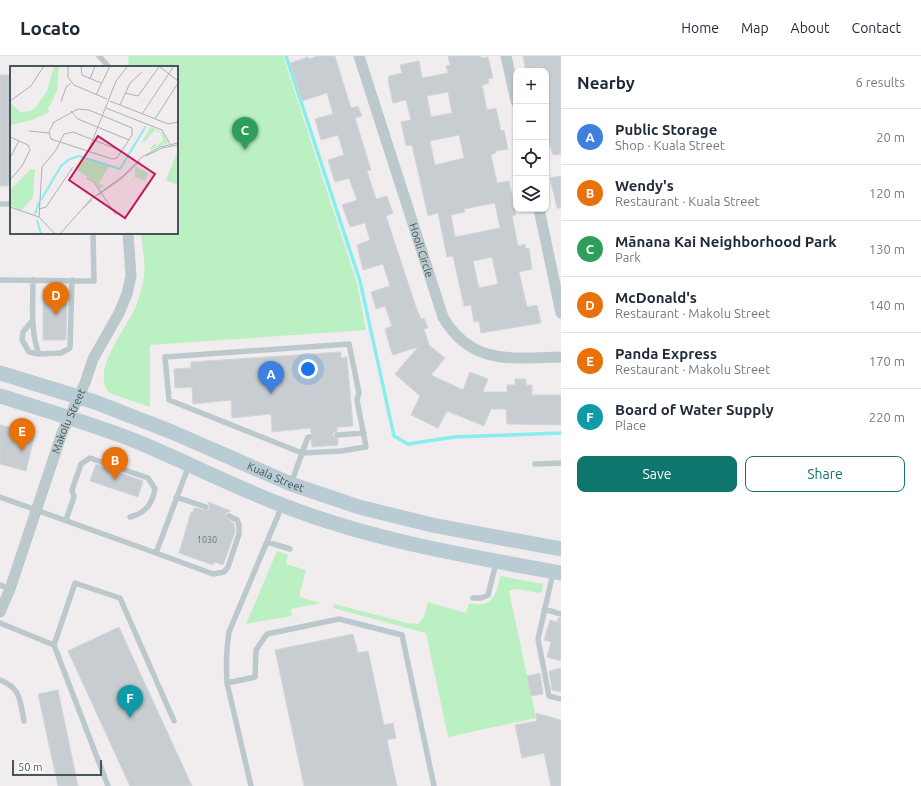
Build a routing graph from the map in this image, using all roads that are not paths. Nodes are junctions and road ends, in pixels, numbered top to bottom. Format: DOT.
graph roads {
  1 [pos="99,56"];
  2 [pos="359,56"];
  3 [pos="506,56"];
  4 [pos="108,66"];
  5 [pos="513,88"];
  6 [pos="540,212"];
  7 [pos="93,234"];
  8 [pos="128,234"];
  9 [pos="0,280"];
  10 [pos="33,280"];
  11 [pos="72,280"];
  12 [pos="561,313"];
  13 [pos="32,321"];
  14 [pos="39,354"];
  15 [pos="561,357"];
  16 [pos="0,373"];
  17 [pos="0,396"];
  18 [pos="79,397"];
  19 [pos="69,418"];
  20 [pos="364,433"];
  21 [pos="337,435"];
  22 [pos="311,437"];
  23 [pos="302,453"];
  24 [pos="561,463"];
  25 [pos="189,464"];
  26 [pos="535,464"];
  27 [pos="291,484"];
  28 [pos="0,497"];
  29 [pos="176,497"];
  30 [pos="282,505"];
  31 [pos="206,507"];
  32 [pos="35,509"];
  33 [pos="230,516"];
  34 [pos="130,517"];
  35 [pos="66,520"];
  36 [pos="267,542"];
  37 [pos="290,549"];
  38 [pos="561,549"];
  39 [pos="156,553"];
  40 [pos="496,560"];
  41 [pos="557,572"];
  42 [pos="5,587"];
  43 [pos="473,598"];
  44 [pos="544,609"];
  45 [pos="0,612"];
  46 [pos="561,614"];
  47 [pos="0,623"];
  48 [pos="54,645"];
  49 [pos="0,680"];
  50 [pos="227,683"];
  51 [pos="561,699"];
  52 [pos="24,721"];
  53 [pos="174,721"];
  54 [pos="108,786"];
  55 [pos="251,786"];
  56 [pos="434,786"];
  1 -- 4 [label="lane"];
  2 -- 15 [label="street, Hooli Circle"];
  3 -- 5 [label="street"];
  6 -- 12 [label="street"];
  7 -- 11 [label="lane"];
  8 -- 18 [label="street, Makolu Street"];
  9 -- 10 [label="lane"];
  10 -- 11 [label="lane"];
  10 -- 13 [label="lane"];
  11 -- 14 [label="lane"];
  13 -- 14 [label="lane"];
  13 -- 14 [label="lane"];
  16 -- 18 [label="main road, Kuala Street"];
  17 -- 19 [label="main road, Kuala Street"];
  18 -- 19 [label="street, Makolu Street"];
  18 -- 27 [label="main road, Kuala Street"];
  19 -- 25 [label="main road, Kuala Street"];
  19 -- 32 [label="street, Makolu Street"];
  20 -- 21 [label="lane"];
  20 -- 23 [label="lane"];
  20 -- 23 [label="lane"];
  22 -- 23 [label="lane"];
  23 -- 27 [label="lane"];
  24 -- 26 [label="lane"];
  25 -- 29 [label="lane"];
  25 -- 30 [label="main road, Kuala Street"];
  27 -- 30 [label="main road"];
  27 -- 38 [label="main road, Kuala Street"];
  28 -- 32 [label="lane"];
  29 -- 31 [label="lane"];
  29 -- 39 [label="lane"];
  30 -- 36 [label="lane"];
  30 -- 40 [label="main road, Kuala Street"];
  32 -- 35 [label="lane"];
  32 -- 42 [label="street, Makolu Street"];
  33 -- 39 [label="lane"];
  34 -- 35 [label="lane"];
  35 -- 39 [label="lane"];
  36 -- 37 [label="lane"];
  36 -- 50 [label="lane"];
  40 -- 41 [label="main road, Kuala Street"];
  40 -- 43 [label="lane"];
  41 -- 44 [label="lane"];
  42 -- 45 [label="street, Makolu Street"];
  44 -- 46 [label="lane"];
  44 -- 51 [label="lane"];
  47 -- 48 [label="lane"];
  48 -- 53 [label="lane"];
  48 -- 54 [label="lane"];
  49 -- 52 [label="lane"];
  50 -- 55 [label="lane"];
  50 -- 56 [label="lane"];
}
